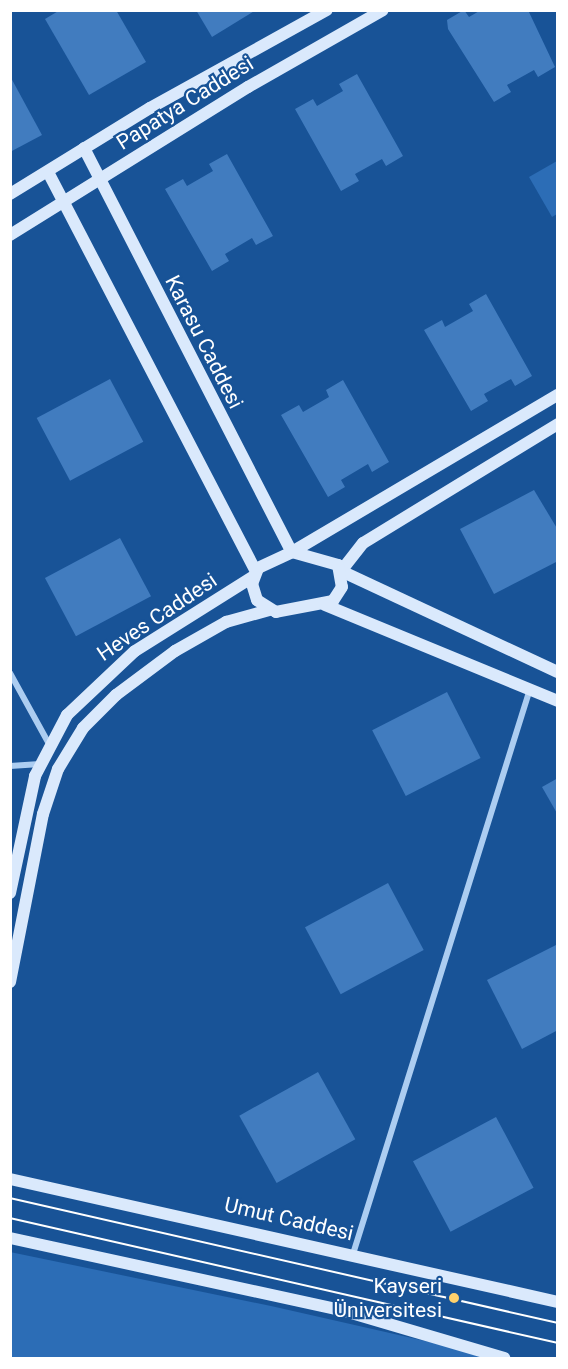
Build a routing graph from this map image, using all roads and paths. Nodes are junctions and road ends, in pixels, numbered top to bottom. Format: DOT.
graph roads {
  1 [pos="327,10"];
  2 [pos="383,10"];
  3 [pos="84,148"];
  4 [pos="48,172"];
  5 [pos="100,179"];
  6 [pos="10,194"];
  7 [pos="66,200"];
  8 [pos="10,236"];
  9 [pos="558,395"];
  10 [pos="558,424"];
  11 [pos="292,552"];
  12 [pos="341,571"];
  13 [pos="255,573"];
  14 [pos="325,605"];
  15 [pos="269,610"];
  16 [pos="558,672"];
  17 [pos="10,673"];
  18 [pos="530,689"];
  19 [pos="558,701"];
  20 [pos="49,744"];
  21 [pos="40,764"];
  22 [pos="10,766"];
  23 [pos="10,893"];
  24 [pos="10,982"];
  25 [pos="10,1179"];
  26 [pos="10,1238"];
  27 [pos="352,1254"];
  28 [pos="558,1302"];
  29 [pos="504,1359"];
  1 -- 3 [label="street, Papatya Caddesi"];
  2 -- 5 [label="street, Papatya Caddesi"];
  3 -- 4 [label="street, Papatya Caddesi"];
  3 -- 5 [label="street, Karasu Caddesi"];
  4 -- 6 [label="street, Papatya Caddesi"];
  4 -- 7 [label="street"];
  5 -- 7 [label="street, Papatya Caddesi"];
  5 -- 11 [label="street, Karasu Caddesi"];
  7 -- 8 [label="street, Papatya Caddesi"];
  7 -- 13 [label="street"];
  9 -- 11 [label="street"];
  10 -- 12 [label="street"];
  11 -- 12 [label="street"];
  11 -- 13 [label="street"];
  12 -- 14 [label="street"];
  12 -- 16 [label="street"];
  13 -- 15 [label="street"];
  13 -- 20 [label="street, Heves Caddesi"];
  14 -- 15 [label="street"];
  14 -- 18 [label="street"];
  15 -- 24 [label="street, Heves Caddesi"];
  17 -- 20 [label="street"];
  18 -- 19 [label="street"];
  18 -- 27 [label="street"];
  20 -- 21 [label="street, Heves Caddesi"];
  21 -- 22 [label="street"];
  21 -- 23 [label="street, Heves Caddesi"];
  25 -- 27 [label="street, Umut Caddesi"];
  26 -- 29 [label="street"];
  27 -- 28 [label="street, Umut Caddesi"];
}
